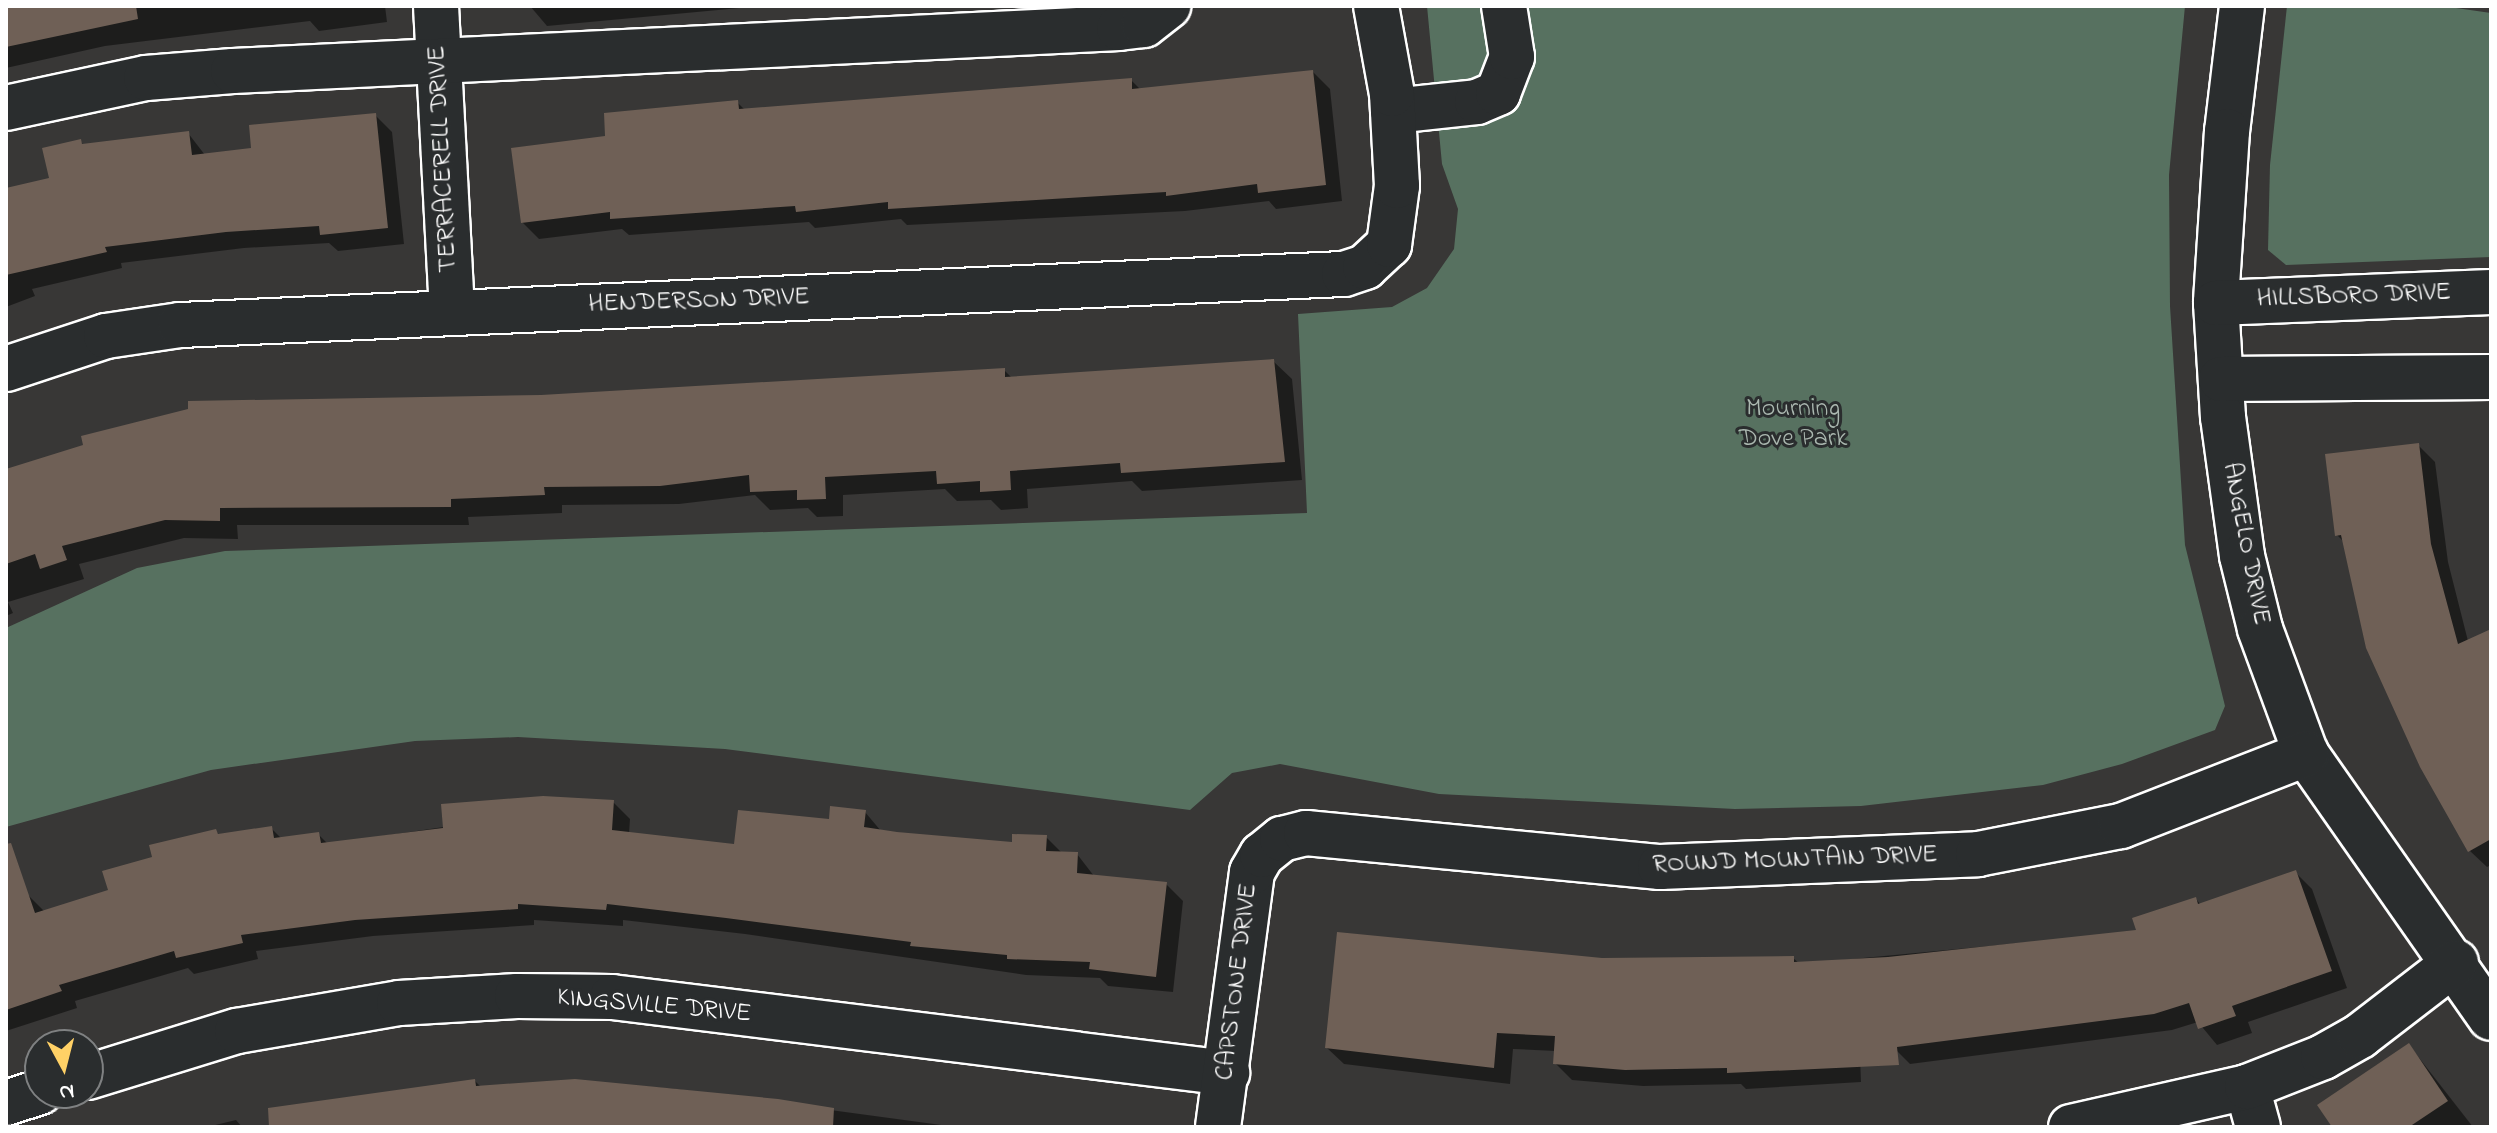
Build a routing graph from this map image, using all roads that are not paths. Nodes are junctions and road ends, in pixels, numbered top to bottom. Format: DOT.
graph roads {
  1 [pos="436,6"];
  2 [pos="1168,6"];
  3 [pos="1376,6"];
  4 [pos="1504,6"];
  5 [pos="2242,6"];
  6 [pos="441,64"];
  7 [pos="6,108"];
  8 [pos="1393,111"];
  9 [pos="2491,292"];
  10 [pos="2216,303"];
  11 [pos="452,313"];
  12 [pos="6,369"];
  13 [pos="2491,377"];
  14 [pos="2221,379"];
  15 [pos="2306,754"];
  16 [pos="1273,845"];
  17 [pos="2456,962"];
  18 [pos="2491,1018"];
  19 [pos="104,1072"];
  20 [pos="1227,1073"];
  21 [pos="2253,1107"];
  22 [pos="1218,1127"];
  23 [pos="2071,1127"];
  1 -- 6 [label="street, TERRACERELL DRIVE"];
  2 -- 6 [label="street"];
  3 -- 8 [label="street"];
  4 -- 8 [label="street"];
  5 -- 10 [label="street, ANGELO DRIVE"];
  6 -- 7 [label="street"];
  6 -- 11 [label="street, TERRACERELL DRIVE"];
  8 -- 11 [label="street, HENDERSON DRIVE"];
  9 -- 10 [label="street, HILLSBORO DRIVE"];
  10 -- 14 [label="street, ANGELO DRIVE"];
  11 -- 12 [label="street, HENDERSON DRIVE"];
  13 -- 14 [label="street"];
  14 -- 15 [label="street, ANGELO DRIVE"];
  15 -- 16 [label="street, ROUND MOUNTAIN DRIVE"];
  15 -- 17 [label="street, ANGELO DRIVE"];
  16 -- 20 [label="street, CAPSTONE DRIVE"];
  17 -- 18 [label="street, ANGELO DRIVE"];
  17 -- 21 [label="street"];
  19 -- 20 [label="street, KINGSVILLE DRIVE"];
  20 -- 22 [label="street, CAPSTONE DRIVE"];
  21 -- 23 [label="street"];
}
